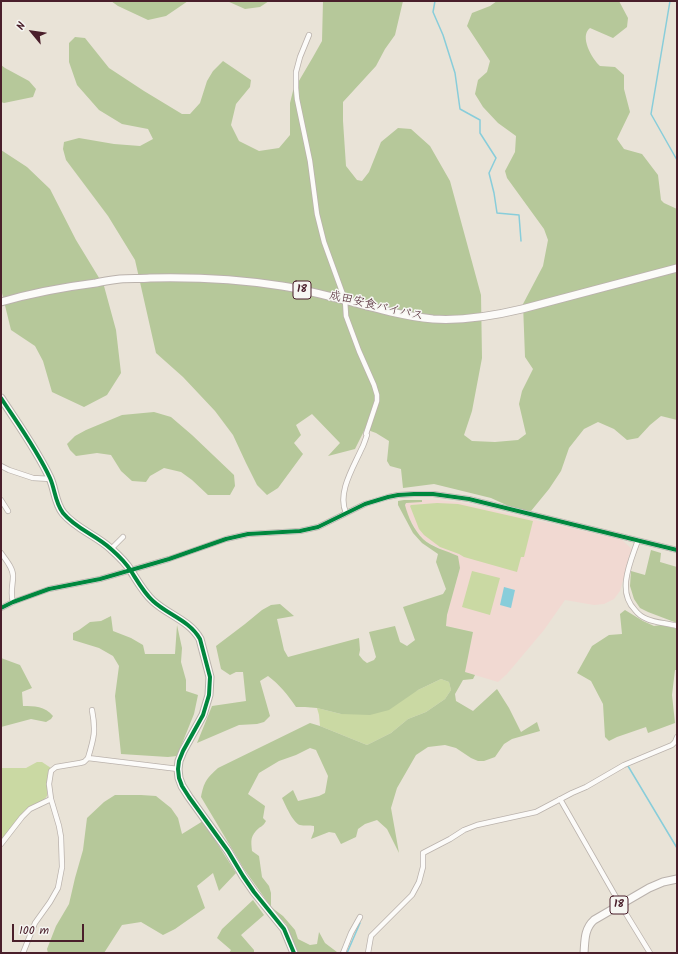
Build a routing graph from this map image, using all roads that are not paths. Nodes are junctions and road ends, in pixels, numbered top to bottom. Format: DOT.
graph roads {
  1 [pos="309,35"];
  2 [pos="677,268"];
  3 [pos="345,300"];
  4 [pos="1,302"];
  5 [pos="1,398"];
  6 [pos="1,466"];
  7 [pos="51,480"];
  8 [pos="1,500"];
  9 [pos="8,511"];
  10 [pos="346,513"];
  11 [pos="123,537"];
  12 [pos="638,540"];
  13 [pos="111,548"];
  14 [pos="677,550"];
  15 [pos="1,553"];
  16 [pos="130,570"];
  17 [pos="13,602"];
  18 [pos="1,608"];
  19 [pos="677,626"];
  20 [pos="92,710"];
  21 [pos="677,737"];
  22 [pos="88,758"];
  23 [pos="178,769"];
  24 [pos="51,799"];
  25 [pos="560,799"];
  26 [pos="1,844"];
  27 [pos="677,879"];
  28 [pos="620,904"];
  29 [pos="360,917"];
  30 [pos="23,953"];
  31 [pos="294,953"];
  32 [pos="344,953"];
  33 [pos="368,953"];
  34 [pos="584,953"];
  35 [pos="650,953"];
  1 -- 3 [label="street"];
  2 -- 3 [label="main road, 成田安食バイパス / 18"];
  3 -- 4 [label="main road, 成田安食バイパス / 18"];
  3 -- 10 [label="street"];
  5 -- 7 [label="main road"];
  6 -- 7 [label="street"];
  7 -- 13 [label="main road"];
  8 -- 9 [label="street"];
  10 -- 12 [label="street"];
  10 -- 16 [label="street"];
  11 -- 13 [label="street"];
  12 -- 14 [label="street"];
  12 -- 19 [label="street"];
  13 -- 16 [label="main road"];
  15 -- 17 [label="street"];
  16 -- 17 [label="street"];
  16 -- 23 [label="main road"];
  17 -- 18 [label="street"];
  20 -- 22 [label="street"];
  21 -- 25 [label="street"];
  22 -- 23 [label="street"];
  22 -- 24 [label="street"];
  23 -- 31 [label="main road"];
  24 -- 26 [label="street"];
  24 -- 30 [label="street"];
  25 -- 28 [label="street"];
  25 -- 33 [label="street"];
  27 -- 28 [label="main road, 18"];
  28 -- 34 [label="main road, 18"];
  28 -- 35 [label="street"];
  29 -- 32 [label="street"];
}
